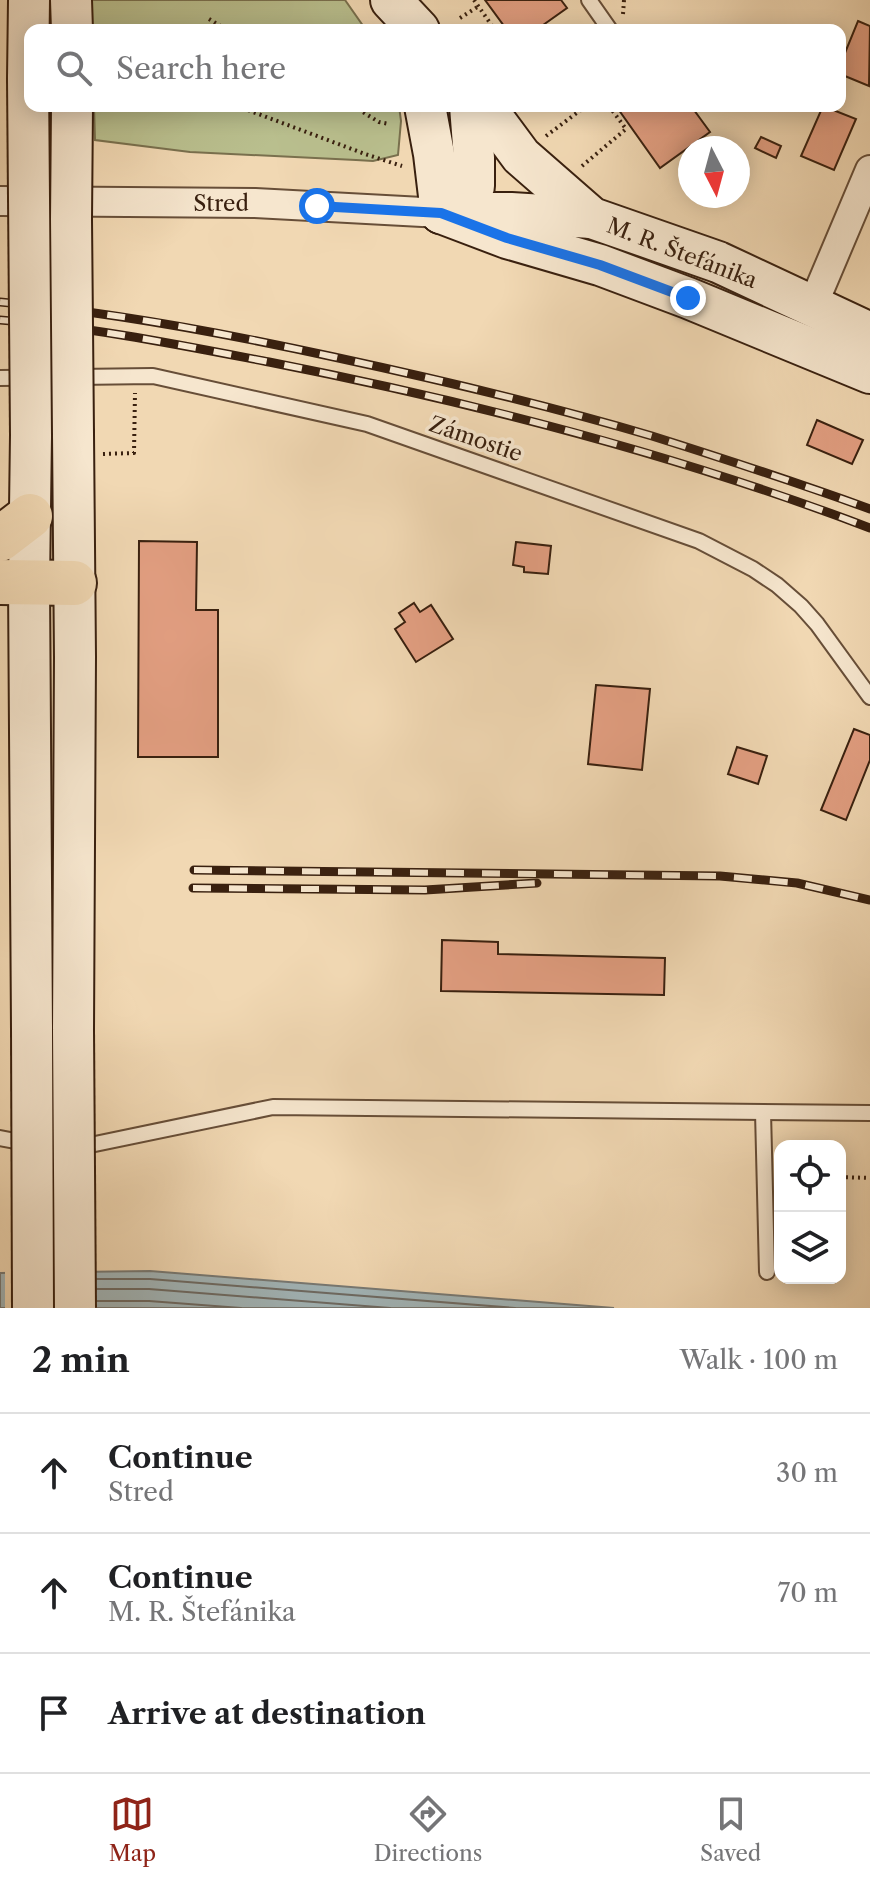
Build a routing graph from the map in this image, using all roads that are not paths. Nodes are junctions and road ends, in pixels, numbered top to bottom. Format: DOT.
graph roads {
  1 [pos="29,0"];
  2 [pos="71,0"];
  3 [pos="385,0"];
  4 [pos="391,0"];
  5 [pos="589,0"];
  6 [pos="29,24"];
  7 [pos="72,24"];
  8 [pos="394,24"];
  9 [pos="413,24"];
  10 [pos="606,24"];
  11 [pos="28,112"];
  12 [pos="72,112"];
  13 [pos="426,112"];
  14 [pos="470,112"];
  15 [pos="488,112"];
  16 [pos="870,170"];
  17 [pos="0,201"];
  18 [pos="441,213"];
  19 [pos="592,218"];
  20 [pos="812,307"];
  21 [pos="870,333"];
  22 [pos="870,373"];
  23 [pos="0,378"];
  24 [pos="15,527"];
  25 [pos="15,583"];
  26 [pos="74,583"];
  27 [pos="870,697"];
  28 [pos="763,1112"];
  29 [pos="870,1113"];
  30 [pos="0,1138"];
  31 [pos="767,1272"];
  32 [pos="33,1308"];
  33 [pos="75,1308"];
  1 -- 6 [label="main road, bridge"];
  2 -- 7 [label="main road"];
  3 -- 8 [label="main road"];
  4 -- 9 [label="main road"];
  5 -- 10 [label="lane"];
  11 -- 24 [label="main road, bridge"];
  12 -- 26 [label="main road, bridge"];
  13 -- 18 [label="main road"];
  14 -- 18 [label="main road"];
  15 -- 19 [label="main road, M. R. Štefánika"];
  16 -- 20 [label="street"];
  17 -- 18 [label="street, Stred"];
  18 -- 19 [label="main road"];
  18 -- 22 [label="main road, M. R. Štefánika"];
  19 -- 20 [label="main road, M. R. Štefánika"];
  20 -- 21 [label="main road, M. R. Štefánika"];
  23 -- 27 [label="lane, Zámostie"];
  24 -- 25 [label="main road"];
  25 -- 26 [label="highway"];
  25 -- 32 [label="main road, bridge"];
  26 -- 33 [label="main road, bridge"];
  28 -- 29 [label="lane"];
  28 -- 30 [label="lane"];
  28 -- 31 [label="lane"];
}
